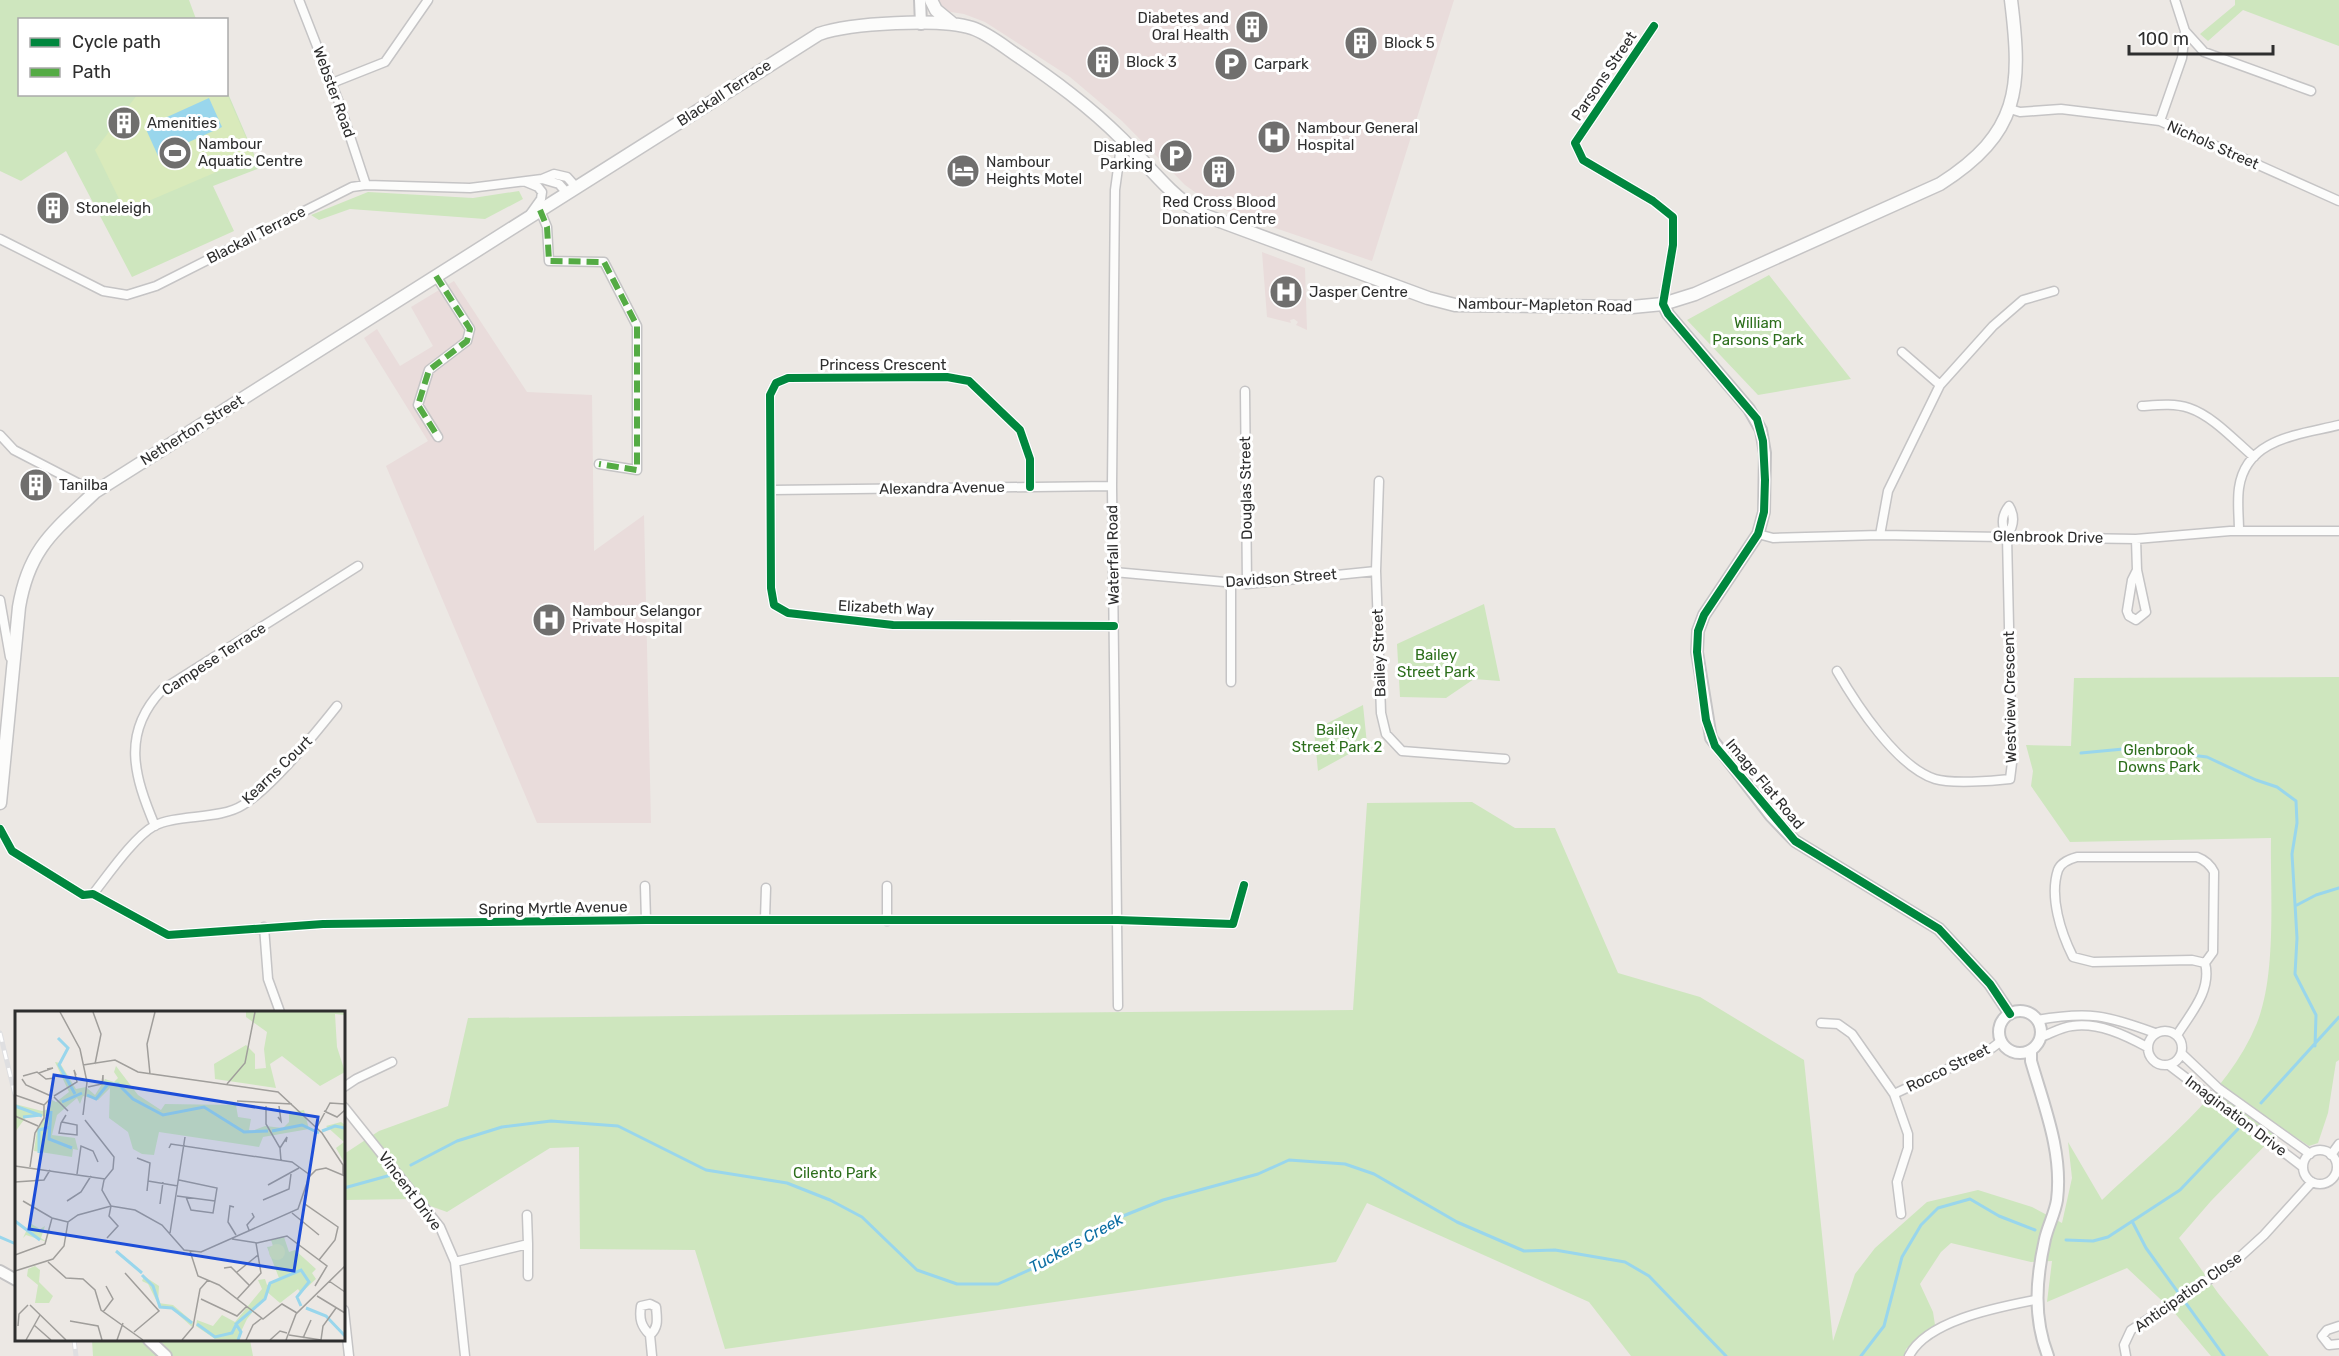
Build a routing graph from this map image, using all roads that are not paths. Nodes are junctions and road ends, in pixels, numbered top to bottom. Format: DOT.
graph roads {
  1 [pos="299,0"];
  2 [pos="428,0"];
  3 [pos="920,0"];
  4 [pos="931,0"];
  5 [pos="2011,0"];
  6 [pos="2175,0"];
  7 [pos="921,24"];
  8 [pos="953,24"];
  9 [pos="1654,26"];
  10 [pos="2185,31"];
  11 [pos="332,83"];
  12 [pos="2311,91"];
  13 [pos="2010,108"];
  14 [pos="2160,121"];
  15 [pos="1122,139"];
  16 [pos="525,182"];
  17 [pos="366,184"];
  18 [pos="571,190"];
  19 [pos="2339,201"];
  20 [pos="540,210"];
  21 [pos="528,218"];
  22 [pos="0,239"];
  23 [pos="436,276"];
  24 [pos="2054,291"];
  25 [pos="1663,304"];
  26 [pos="1902,352"];
  27 [pos="1940,385"];
  28 [pos="1245,391"];
  29 [pos="2142,406"];
  30 [pos="2339,425"];
  31 [pos="0,435"];
  32 [pos="438,436"];
  33 [pos="2254,457"];
  34 [pos="599,464"];
  35 [pos="1379,481"];
  36 [pos="1112,486"];
  37 [pos="1030,487"];
  38 [pos="772,490"];
  39 [pos="95,492"];
  40 [pos="2238,531"];
  41 [pos="2339,531"];
  42 [pos="1758,534"];
  43 [pos="1880,535"];
  44 [pos="2007,536"];
  45 [pos="2136,539"];
  46 [pos="358,566"];
  47 [pos="2137,570"];
  48 [pos="1376,571"];
  49 [pos="1114,572"];
  50 [pos="1231,584"];
  51 [pos="1247,584"];
  52 [pos="0,600"];
  53 [pos="1114,626"];
  54 [pos="1837,671"];
  55 [pos="1231,682"];
  56 [pos="12,684"];
  57 [pos="338,706"];
  58 [pos="1505,759"];
  59 [pos="0,803"];
  60 [pos="155,826"];
  61 [pos="0,829"];
  62 [pos="0,851"];
  63 [pos="12,851"];
  64 [pos="1244,885"];
  65 [pos="645,886"];
  66 [pos="887,886"];
  67 [pos="766,888"];
  68 [pos="93,894"];
  69 [pos="645,920"];
  70 [pos="765,920"];
  71 [pos="1118,920"];
  72 [pos="887,921"];
  73 [pos="264,927"];
  74 [pos="2205,963"];
  75 [pos="1118,1006"];
  76 [pos="280,1011"];
  77 [pos="2010,1014"];
  78 [pos="2037,1020"];
  79 [pos="1821,1023"];
  80 [pos="2155,1033"];
  81 [pos="2177,1035"];
  82 [pos="2041,1037"];
  83 [pos="2001,1041"];
  84 [pos="2147,1047"];
  85 [pos="2031,1050"];
  86 [pos="2182,1054"];
  87 [pos="392,1062"];
  88 [pos="2169,1065"];
  89 [pos="345,1087"];
  90 [pos="1894,1094"];
  91 [pos="345,1108"];
  92 [pos="2339,1144"];
  93 [pos="2310,1154"];
  94 [pos="2331,1155"];
  95 [pos="2303,1167"];
  96 [pos="2336,1180"];
  97 [pos="2312,1182"];
  98 [pos="1901,1214"];
  99 [pos="528,1215"];
  100 [pos="528,1245"];
  101 [pos="455,1262"];
  102 [pos="0,1271"];
  103 [pos="528,1276"];
  104 [pos="15,1279"];
  105 [pos="2035,1300"];
  106 [pos="345,1319"];
  107 [pos="2339,1326"];
  108 [pos="651,1335"];
  109 [pos="150,1341"];
  110 [pos="2339,1344"];
  111 [pos="166,1356"];
  112 [pos="349,1356"];
  113 [pos="465,1356"];
  114 [pos="652,1356"];
  115 [pos="1909,1356"];
  116 [pos="2048,1356"];
  117 [pos="2126,1356"];
  1 -- 11 [label="street, Webster Road"];
  2 -- 11 [label="street"];
  3 -- 7 [label="street"];
  4 -- 8 [label="main road"];
  5 -- 13 [label="main road, Nambour-Mapleton Road"];
  6 -- 10 [label="street"];
  7 -- 8 [label="main road, Nambour-Mapleton Road"];
  7 -- 18 [label="main road, Blackall Terrace"];
  8 -- 15 [label="main road, Nambour-Mapleton Road"];
  9 -- 25 [label="street, Parsons Street"];
  10 -- 12 [label="street"];
  10 -- 14 [label="street"];
  11 -- 17 [label="street, Webster Road"];
  13 -- 14 [label="street, Nichols Street"];
  13 -- 25 [label="main road, Nambour-Mapleton Road"];
  14 -- 19 [label="street, Nichols Street"];
  15 -- 25 [label="main road, Nambour-Mapleton Road"];
  15 -- 36 [label="street, Waterfall Road"];
  16 -- 17 [label="street, Blackall Terrace"];
  16 -- 18 [label="street, Blackall Terrace"];
  16 -- 21 [label="street"];
  17 -- 22 [label="street, Blackall Terrace"];
  18 -- 20 [label="main road, Netherton Street"];
  20 -- 21 [label="main road, Netherton Street"];
  20 -- 34 [label="street"];
  21 -- 23 [label="main road, Netherton Street"];
  23 -- 32 [label="street"];
  23 -- 39 [label="main road, Netherton Street"];
  24 -- 27 [label="street"];
  25 -- 42 [label="street, Image Flat Road"];
  26 -- 27 [label="street"];
  27 -- 43 [label="street"];
  28 -- 51 [label="street, Douglas Street"];
  29 -- 33 [label="street"];
  30 -- 33 [label="street"];
  31 -- 39 [label="street"];
  33 -- 40 [label="street"];
  35 -- 48 [label="street, Bailey Street"];
  36 -- 37 [label="street, Alexandra Avenue"];
  36 -- 49 [label="street, Waterfall Road"];
  37 -- 38 [label="street, Alexandra Avenue"];
  37 -- 38 [label="street, Princess Crescent"];
  38 -- 53 [label="street, Elizabeth Way"];
  39 -- 56 [label="main road, Netherton Street"];
  40 -- 41 [label="street, Glenbrook Drive"];
  40 -- 45 [label="street, Glenbrook Drive"];
  42 -- 43 [label="street, Glenbrook Drive"];
  42 -- 77 [label="street, Image Flat Road"];
  43 -- 44 [label="street, Glenbrook Drive"];
  44 -- 45 [label="street, Glenbrook Drive"];
  44 -- 54 [label="street, Westview Crescent"];
  45 -- 47 [label="street"];
  46 -- 60 [label="street, Campese Terrace"];
  47 -- 47 [label="street"];
  48 -- 51 [label="street, Davidson Street"];
  48 -- 58 [label="street, Bailey Street"];
  49 -- 50 [label="street, Davidson Street"];
  49 -- 53 [label="street, Waterfall Road"];
  50 -- 51 [label="street, Davidson Street"];
  50 -- 55 [label="street"];
  52 -- 56 [label="street"];
  53 -- 71 [label="street, Waterfall Road"];
  56 -- 59 [label="main road, Netherton Street"];
  57 -- 60 [label="street, Kearns Court"];
  60 -- 68 [label="street"];
  61 -- 63 [label="street"];
  62 -- 63 [label="street"];
  63 -- 68 [label="street, Spring Myrtle Avenue"];
  64 -- 71 [label="street, Spring Myrtle Avenue"];
  65 -- 69 [label="street, Spring Myrtle Avenue"];
  66 -- 72 [label="street"];
  67 -- 70 [label="street"];
  68 -- 73 [label="street, Spring Myrtle Avenue"];
  69 -- 70 [label="street, Spring Myrtle Avenue"];
  69 -- 73 [label="street, Spring Myrtle Avenue"];
  70 -- 72 [label="street, Spring Myrtle Avenue"];
  71 -- 72 [label="street, Spring Myrtle Avenue"];
  71 -- 75 [label="street, Waterfall Road"];
  73 -- 76 [label="street"];
  74 -- 74 [label="street"];
  74 -- 81 [label="street"];
  77 -- 78 [label="street"];
  77 -- 83 [label="street"];
  78 -- 80 [label="street"];
  78 -- 82 [label="street"];
  79 -- 90 [label="street"];
  80 -- 81 [label="street"];
  80 -- 84 [label="street"];
  81 -- 86 [label="street"];
  82 -- 84 [label="street"];
  82 -- 85 [label="street"];
  83 -- 85 [label="street"];
  83 -- 90 [label="street, Rocco Street"];
  84 -- 88 [label="street"];
  85 -- 105 [label="street"];
  86 -- 88 [label="street"];
  86 -- 93 [label="street, Imagination Drive"];
  87 -- 89 [label="street"];
  88 -- 95 [label="street, Imagination Drive"];
  90 -- 98 [label="street"];
  91 -- 101 [label="street, Vincent Drive"];
  92 -- 94 [label="street"];
  93 -- 94 [label="street"];
  93 -- 95 [label="street"];
  94 -- 96 [label="street"];
  95 -- 97 [label="street"];
  96 -- 97 [label="street"];
  97 -- 117 [label="street, Anticipation Close"];
  99 -- 100 [label="street"];
  100 -- 101 [label="street"];
  100 -- 103 [label="street"];
  101 -- 113 [label="street, Vincent Drive"];
  102 -- 104 [label="street"];
  105 -- 115 [label="street"];
  105 -- 116 [label="street"];
  106 -- 112 [label="street"];
  107 -- 110 [label="street"];
  108 -- 114 [label="street"];
  109 -- 111 [label="street"];
}
